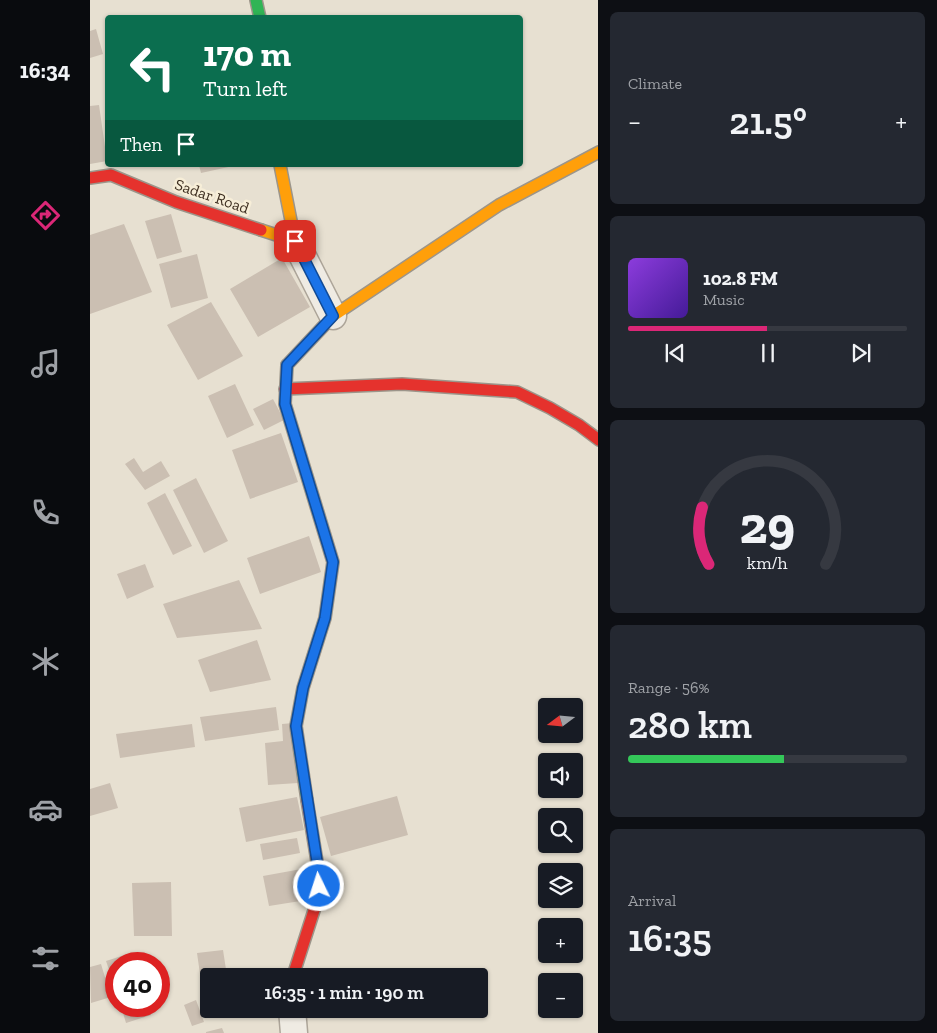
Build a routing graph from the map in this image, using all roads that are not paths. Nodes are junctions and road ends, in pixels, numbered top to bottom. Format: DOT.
graph roads {
  1 [pos="256,0"];
  2 [pos="259,15"];
  3 [pos="598,152"];
  4 [pos="280,167"];
  5 [pos="90,178"];
  6 [pos="295,241"];
  7 [pos="333,316"];
  8 [pos="285,389"];
  9 [pos="598,440"];
  10 [pos="296,968"];
  11 [pos="293,1018"];
  12 [pos="294,1033"];
  1 -- 2 [label="street"];
  3 -- 7 [label="street"];
  4 -- 6 [label="street"];
  5 -- 6 [label="street, Sadar Road"];
  6 -- 7 [label="street"];
  7 -- 8 [label="street"];
  8 -- 9 [label="street"];
  8 -- 10 [label="street"];
  11 -- 12 [label="street"];
}
